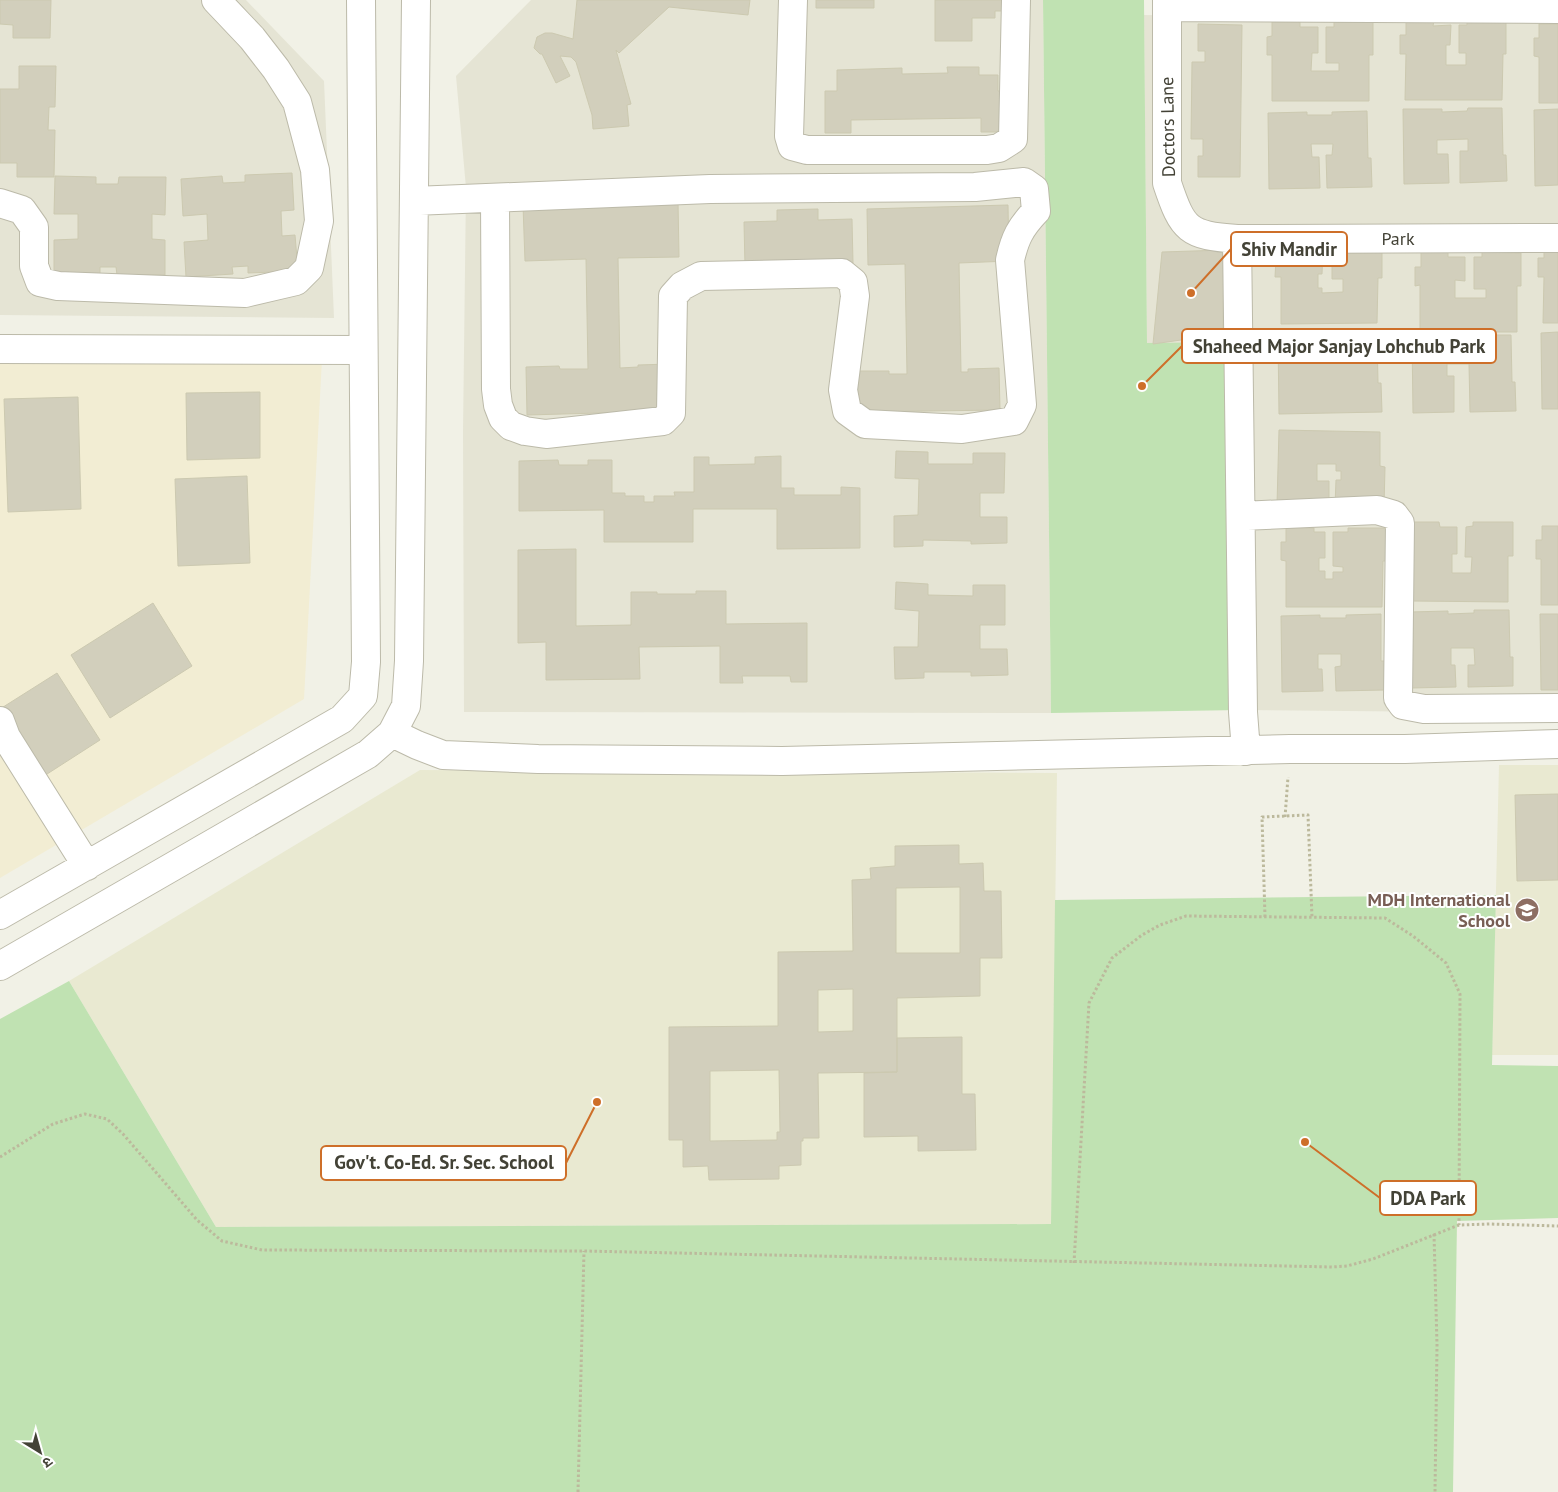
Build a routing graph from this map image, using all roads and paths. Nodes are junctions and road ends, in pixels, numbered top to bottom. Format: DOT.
graph roads {
  1 [pos="216,0"];
  2 [pos="361,0"];
  3 [pos="416,0"];
  4 [pos="793,0"];
  5 [pos="1016,0"];
  6 [pos="1167,4"];
  7 [pos="1558,9"];
  8 [pos="495,198"];
  9 [pos="414,200"];
  10 [pos="0,202"];
  11 [pos="1558,238"];
  12 [pos="1237,239"];
  13 [pos="0,349"];
  14 [pos="363,350"];
  15 [pos="1241,516"];
  16 [pos="1558,708"];
  17 [pos="0,721"];
  18 [pos="392,733"];
  19 [pos="1558,744"];
  20 [pos="1290,749"];
  21 [pos="1246,752"];
  22 [pos="1285,816"];
  23 [pos="87,866"];
  24 [pos="0,915"];
  25 [pos="1265,917"];
  26 [pos="1312,917"];
  27 [pos="0,966"];
  28 [pos="0,1157"];
  29 [pos="1459,1225"];
  30 [pos="1558,1226"];
  31 [pos="1434,1234"];
  32 [pos="584,1251"];
  33 [pos="1074,1263"];
  34 [pos="578,1492"];
  35 [pos="1435,1492"];
  1 -- 10 [label="street"];
  2 -- 14 [label="street"];
  3 -- 9 [label="street"];
  4 -- 5 [label="street"];
  6 -- 7 [label="street"];
  6 -- 12 [label="street, Doctors Lane"];
  8 -- 8 [label="street"];
  8 -- 9 [label="street"];
  9 -- 18 [label="street"];
  11 -- 12 [label="street, Park"];
  12 -- 15 [label="street"];
  13 -- 14 [label="street"];
  14 -- 23 [label="street"];
  15 -- 16 [label="street"];
  15 -- 21 [label="street"];
  17 -- 23 [label="street"];
  18 -- 21 [label="street"];
  18 -- 27 [label="street"];
  19 -- 20 [label="street"];
  20 -- 21 [label="street"];
  20 -- 22 [label="path"];
  22 -- 25 [label="path"];
  22 -- 26 [label="path"];
  23 -- 24 [label="street"];
  25 -- 26 [label="path"];
  25 -- 33 [label="path"];
  26 -- 29 [label="path"];
  28 -- 32 [label="path"];
  29 -- 30 [label="path"];
  29 -- 31 [label="path"];
  31 -- 33 [label="path"];
  31 -- 35 [label="path"];
  32 -- 33 [label="path"];
  32 -- 34 [label="path"];
}
